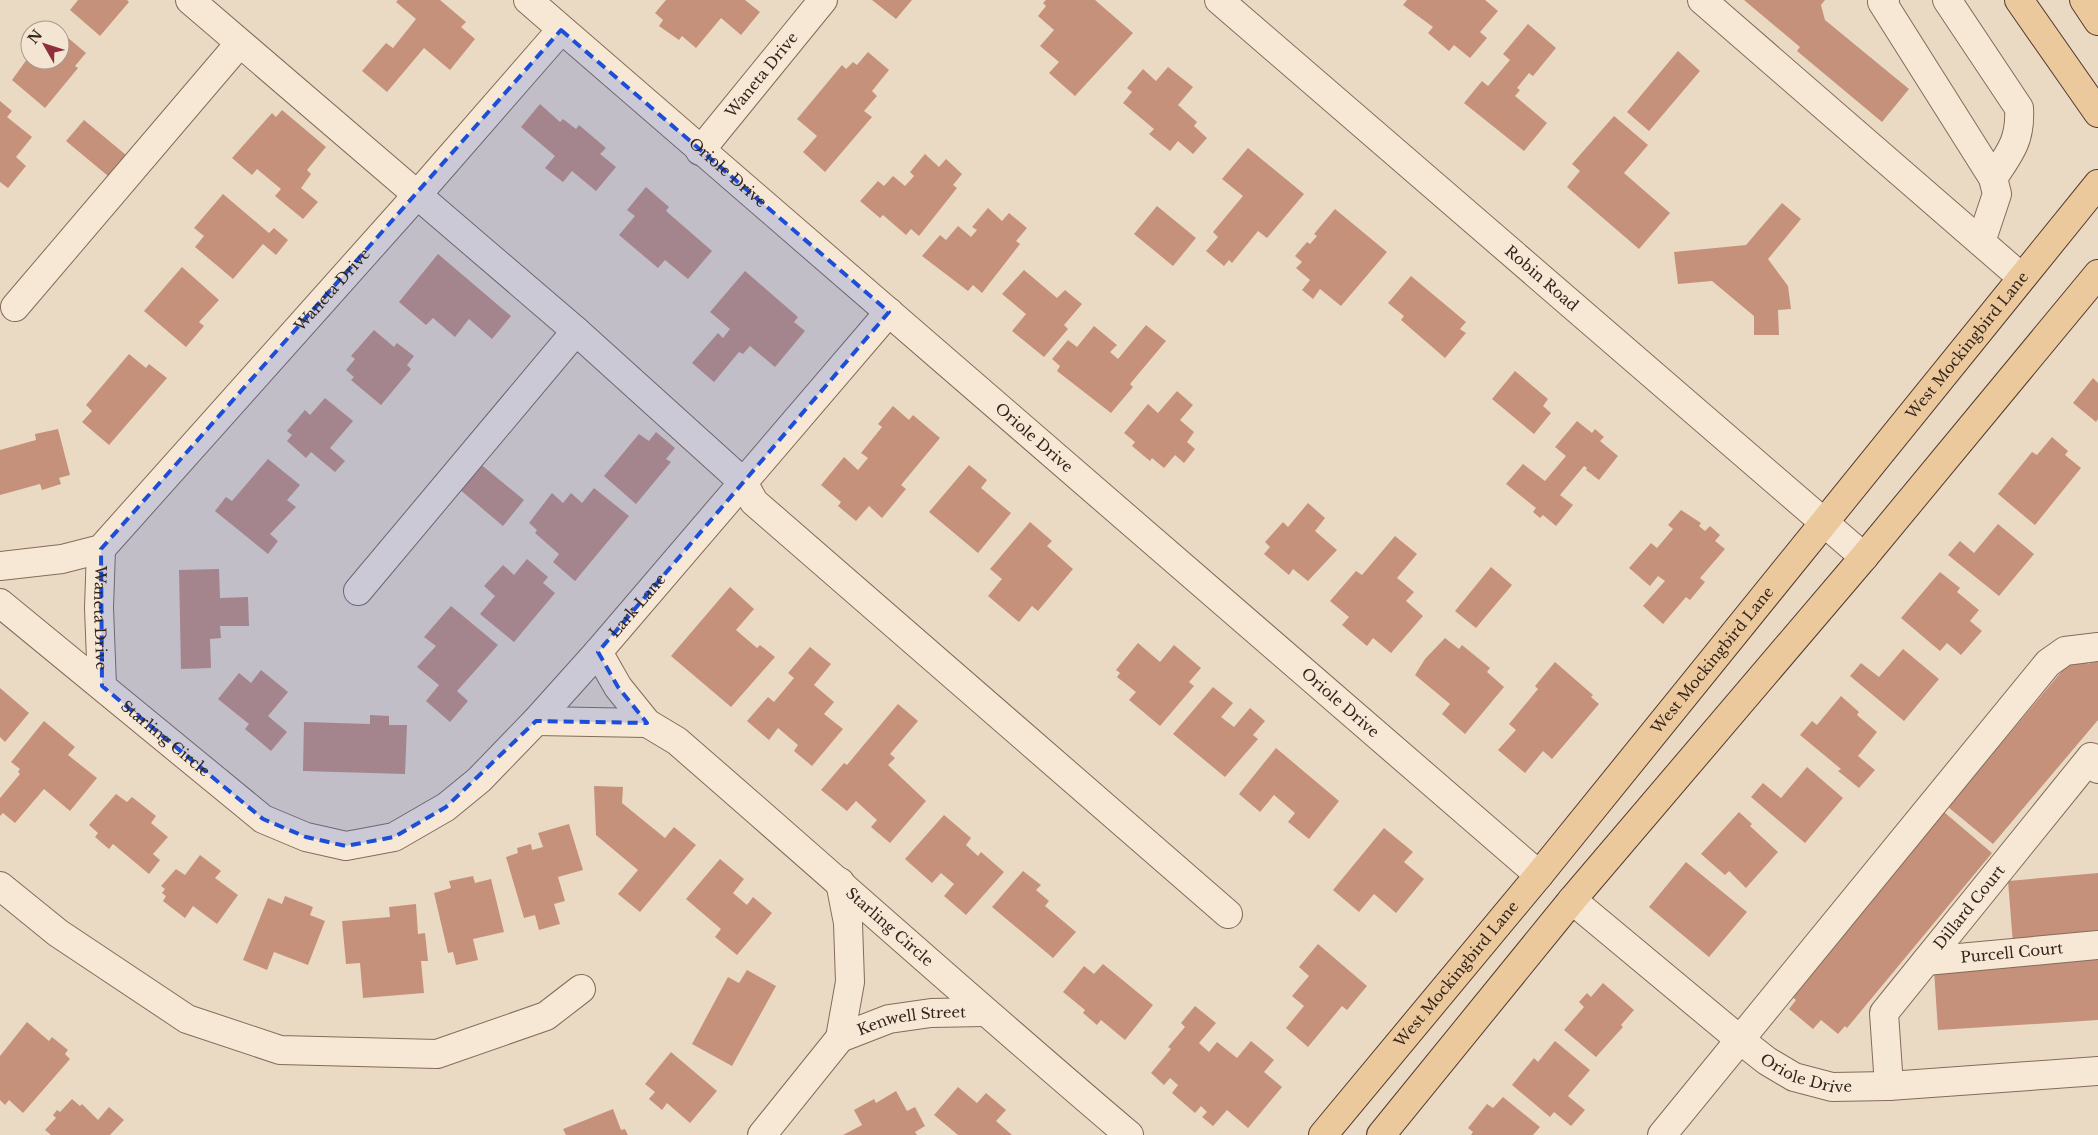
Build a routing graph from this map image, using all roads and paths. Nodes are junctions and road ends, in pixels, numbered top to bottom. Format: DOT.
graph roads {
  1 [pos="190,0"];
  2 [pos="528,0"];
  3 [pos="823,0"];
  4 [pos="1218,0"];
  5 [pos="1702,0"];
  6 [pos="1885,0"];
  7 [pos="1947,0"];
  8 [pos="2019,0"];
  9 [pos="2084,0"];
  10 [pos="2098,21"];
  11 [pos="561,30"];
  12 [pos="239,44"];
  13 [pos="2098,113"];
  14 [pos="700,151"];
  15 [pos="1993,178"];
  16 [pos="2098,184"];
  17 [pos="418,194"];
  18 [pos="1981,242"];
  19 [pos="2098,274"];
  20 [pos="2021,277"];
  21 [pos="15,308"];
  22 [pos="889,312"];
  23 [pos="576,331"];
  24 [pos="743,482"];
  25 [pos="1824,522"];
  26 [pos="101,549"];
  27 [pos="1864,557"];
  28 [pos="0,566"];
  29 [pos="358,590"];
  30 [pos="0,603"];
  31 [pos="2098,647"];
  32 [pos="598,652"];
  33 [pos="102,686"];
  34 [pos="536,721"];
  35 [pos="647,723"];
  36 [pos="2098,769"];
  37 [pos="346,846"];
  38 [pos="1539,875"];
  39 [pos="840,882"];
  40 [pos="0,886"];
  41 [pos="1572,900"];
  42 [pos="1228,914"];
  43 [pos="2098,945"];
  44 [pos="1926,962"];
  45 [pos="582,989"];
  46 [pos="984,1012"];
  47 [pos="840,1038"];
  48 [pos="1739,1039"];
  49 [pos="2098,1071"];
  50 [pos="1889,1086"];
  51 [pos="762,1135"];
  52 [pos="1129,1135"];
  53 [pos="1324,1135"];
  54 [pos="1381,1135"];
  55 [pos="1662,1135"];
  1 -- 12 [label="street"];
  2 -- 11 [label="street, Oriole Drive"];
  3 -- 14 [label="street, Waneta Drive"];
  4 -- 25 [label="street, Robin Road"];
  5 -- 18 [label="street"];
  6 -- 15 [label="street"];
  7 -- 15 [label="street"];
  8 -- 13 [label="main road"];
  9 -- 10 [label="main road"];
  11 -- 14 [label="street, Oriole Drive"];
  11 -- 17 [label="street, Waneta Drive"];
  12 -- 17 [label="street"];
  12 -- 21 [label="street"];
  14 -- 22 [label="street, Oriole Drive"];
  15 -- 18 [label="street"];
  16 -- 20 [label="main road, West Mockingbird Lane"];
  17 -- 23 [label="street"];
  17 -- 26 [label="street, Waneta Drive"];
  18 -- 20 [label="street"];
  19 -- 27 [label="main road"];
  20 -- 25 [label="main road, West Mockingbird Lane"];
  22 -- 24 [label="street, Lark Lane"];
  22 -- 38 [label="street, Oriole Drive"];
  23 -- 24 [label="street"];
  23 -- 29 [label="street"];
  24 -- 32 [label="street, Lark Lane"];
  24 -- 42 [label="street"];
  25 -- 27 [label="street, Robin Road"];
  25 -- 38 [label="main road, West Mockingbird Lane"];
  26 -- 28 [label="street, Waneta Drive"];
  26 -- 33 [label="street, Waneta Drive"];
  27 -- 41 [label="main road"];
  30 -- 33 [label="street, Starling Circle"];
  31 -- 48 [label="street"];
  32 -- 34 [label="street, Lark Lane"];
  32 -- 35 [label="street, Starling Circle"];
  33 -- 37 [label="street, Starling Circle"];
  34 -- 35 [label="street"];
  34 -- 37 [label="street, Lark Lane"];
  35 -- 39 [label="street, Starling Circle"];
  36 -- 44 [label="street, Dillard Court"];
  38 -- 41 [label="main road"];
  38 -- 53 [label="main road, West Mockingbird Lane"];
  39 -- 46 [label="street, Starling Circle"];
  39 -- 47 [label="street, Kenwell Street"];
  40 -- 45 [label="street"];
  41 -- 48 [label="street, Oriole Drive"];
  41 -- 54 [label="main road"];
  43 -- 44 [label="street, Purcell Court"];
  44 -- 50 [label="street, Dillard Court"];
  46 -- 47 [label="street, Kenwell Street"];
  46 -- 52 [label="street, Starling Circle"];
  47 -- 51 [label="street, Kenwell Street"];
  48 -- 50 [label="street, Oriole Drive"];
  48 -- 55 [label="street"];
  49 -- 50 [label="street, Oriole Drive"];
}
